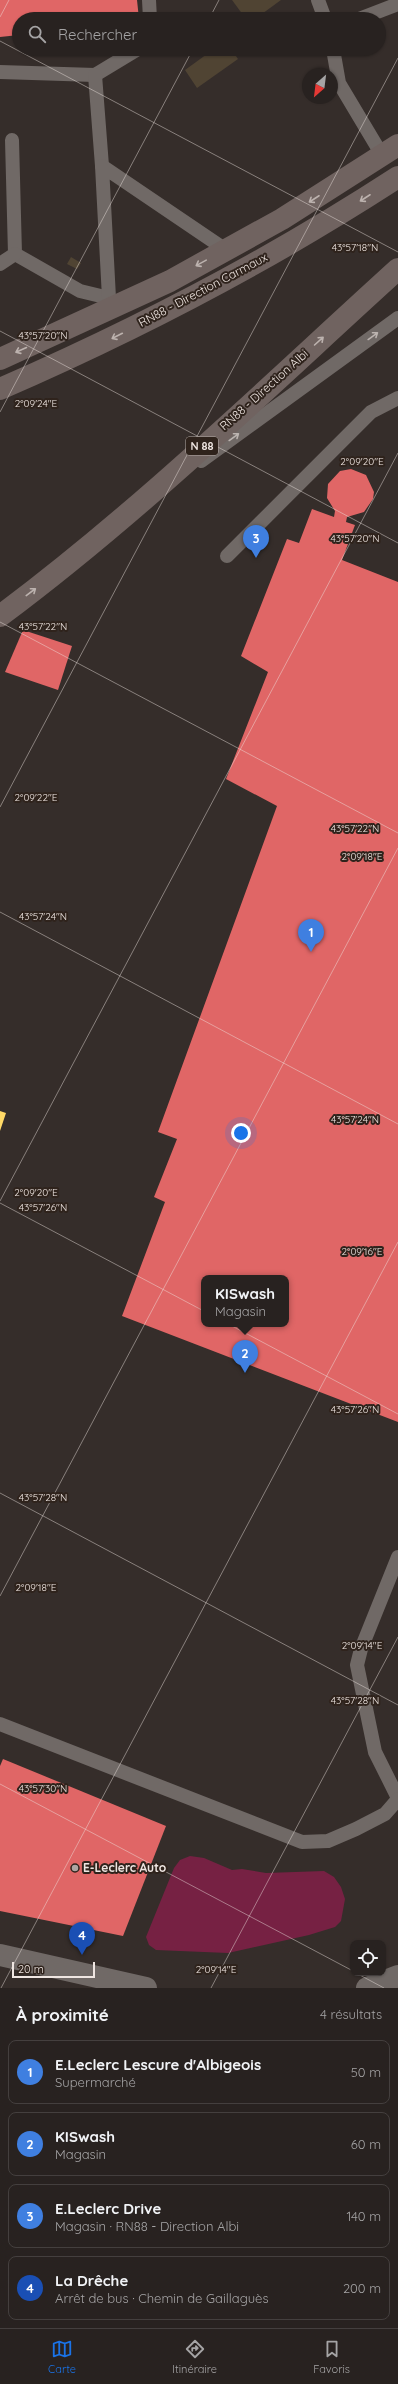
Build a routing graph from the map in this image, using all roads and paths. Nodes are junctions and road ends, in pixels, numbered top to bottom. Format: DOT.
graph roads {
  1 [pos="148,0"];
  2 [pos="318,0"];
  3 [pos="398,4"];
  4 [pos="149,12"];
  5 [pos="322,12"];
  6 [pos="378,12"];
  7 [pos="126,56"];
  8 [pos="334,56"];
  9 [pos="0,72"];
  10 [pos="95,75"];
  11 [pos="12,140"];
  12 [pos="390,150"];
  13 [pos="102,166"];
  14 [pos="398,177"];
  15 [pos="226,250"];
  16 [pos="15,254"];
  17 [pos="0,264"];
  18 [pos="398,270"];
  19 [pos="110,303"];
  20 [pos="398,318"];
  21 [pos="0,359"];
  22 [pos="0,389"];
  23 [pos="398,398"];
  24 [pos="123,518"];
  25 [pos="227,556"];
  26 [pos="0,616"];
  27 [pos="398,1556"];
  28 [pos="0,1724"];
  29 [pos="398,1799"];
  30 [pos="0,1955"];
  31 [pos="398,1976"];
  32 [pos="146,1988"];
  33 [pos="367,1988"];
  1 -- 4 [label="lane"];
  2 -- 5 [label="lane"];
  3 -- 6 [label="lane"];
  7 -- 10 [label="lane"];
  8 -- 12 [label="lane"];
  9 -- 10 [label="lane"];
  10 -- 13 [label="lane"];
  11 -- 16 [label="lane"];
  12 -- 15 [label="main road, one-way"];
  13 -- 15 [label="lane"];
  13 -- 19 [label="lane"];
  14 -- 22 [label="main road, RN88 - Direction Carmaux, one-way"];
  15 -- 19 [label="main road, one-way"];
  16 -- 17 [label="lane"];
  16 -- 19 [label="lane"];
  24 -- 18 [label="main road, RN88 - Direction Albi / N 88, one-way"];
  19 -- 21 [label="main road, one-way"];
  24 -- 20 [label="lane, one-way"];
  23 -- 25 [label="lane"];
  26 -- 24 [label="main road, RN88 - Direction Albi / N 88, one-way"];
  27 -- 29 [label="lane"];
  28 -- 29 [label="lane"];
  30 -- 32 [label="street"];
  31 -- 33 [label="street"];
}
